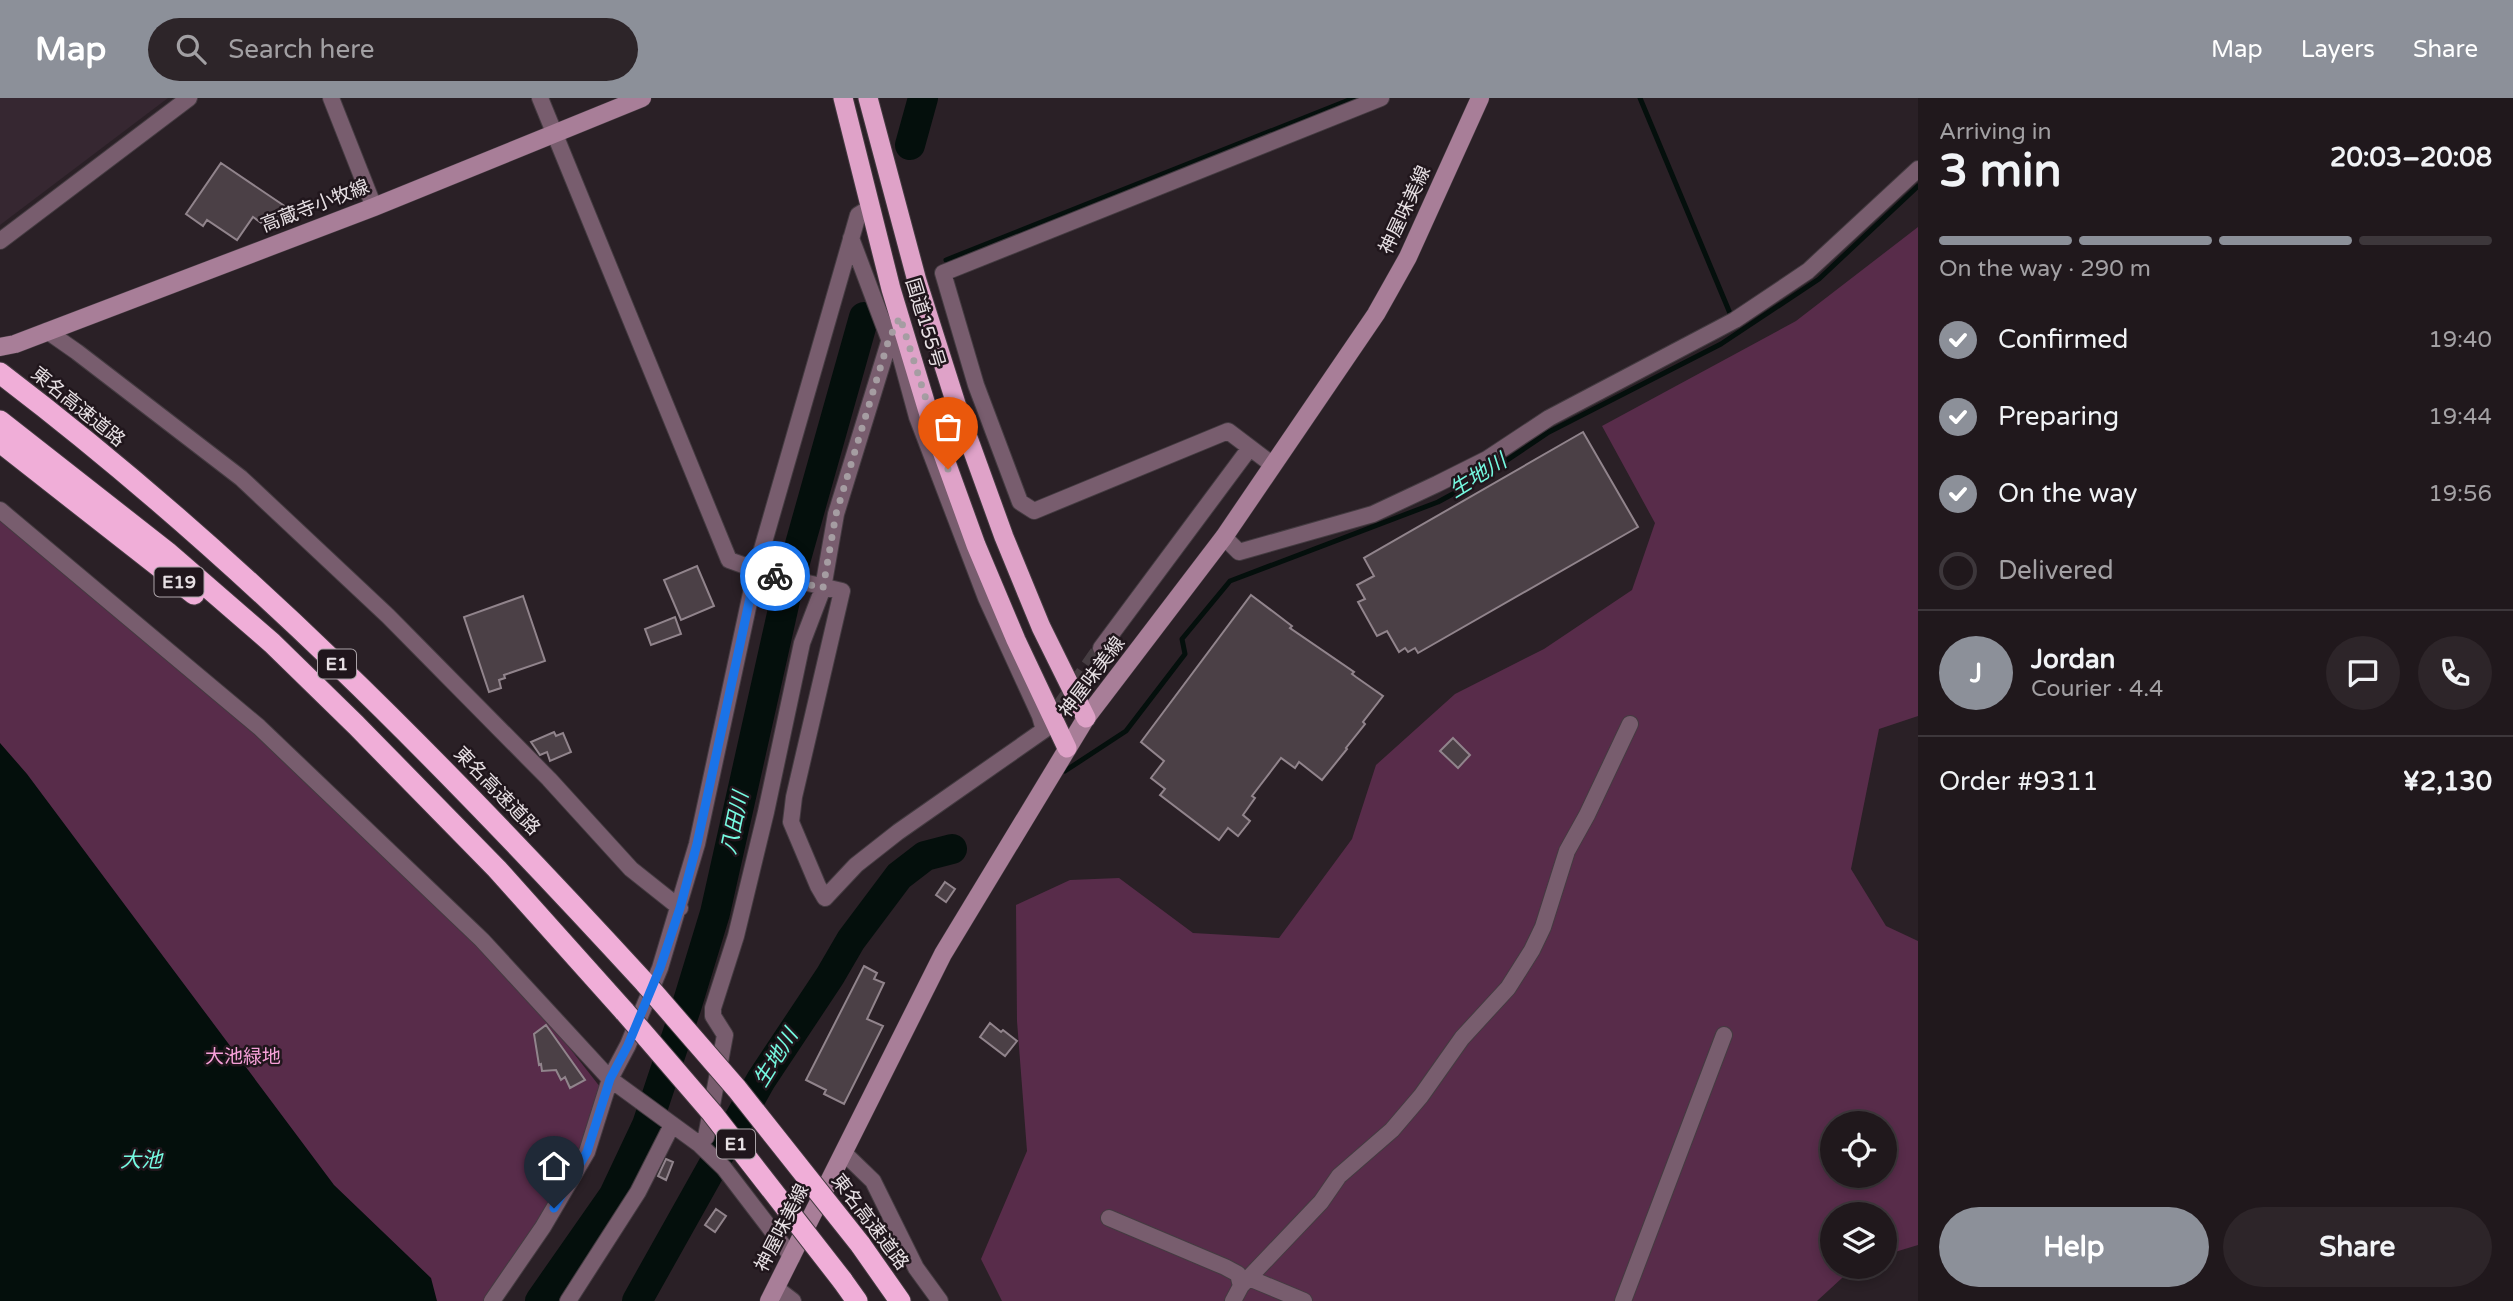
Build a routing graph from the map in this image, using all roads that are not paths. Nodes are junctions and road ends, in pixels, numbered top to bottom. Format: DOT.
graph roads {
  1 [pos="189,98"];
  2 [pos="331,98"];
  3 [pos="540,98"];
  4 [pos="642,98"];
  5 [pos="843,98"];
  6 [pos="868,98"];
  7 [pos="1381,98"];
  8 [pos="1480,98"];
  9 [pos="555,134"];
  10 [pos="1918,169"];
  11 [pos="374,207"];
  12 [pos="872,207"];
  13 [pos="851,238"];
  14 [pos="0,241"];
  15 [pos="894,328"];
  16 [pos="47,331"];
  17 [pos="0,347"];
  18 [pos="0,373"];
  19 [pos="0,421"];
  20 [pos="0,442"];
  21 [pos="1250,449"];
  22 [pos="1273,465"];
  23 [pos="0,510"];
  24 [pos="1224,537"];
  25 [pos="761,572"];
  26 [pos="819,587"];
  27 [pos="1101,648"];
  28 [pos="1086,718"];
  29 [pos="356,724"];
  30 [pos="1630,724"];
  31 [pos="1067,748"];
  32 [pos="680,908"];
  33 [pos="1724,1035"];
  34 [pos="610,1079"];
  35 [pos="672,1125"];
  36 [pos="699,1144"];
  37 [pos="844,1153"];
  38 [pos="1109,1218"];
  39 [pos="792,1257"];
  40 [pos="1241,1288"];
  41 [pos="773,1294"];
  42 [pos="492,1301"];
  43 [pos="568,1301"];
  44 [pos="793,1301"];
  45 [pos="857,1301"];
  46 [pos="900,1301"];
  47 [pos="940,1301"];
  48 [pos="1304,1301"];
  49 [pos="1623,1301"];
  1 -- 14 [label="street"];
  2 -- 11 [label="street"];
  3 -- 9 [label="street"];
  4 -- 9 [label="main road, 高蔵寺小牧線"];
  5 -- 12 [label="highway, 国道155号"];
  6 -- 28 [label="highway, 国道155号"];
  7 -- 21 [label="street"];
  8 -- 22 [label="main road, 神屋味美線"];
  9 -- 11 [label="main road, 高蔵寺小牧線"];
  9 -- 25 [label="street"];
  10 -- 24 [label="street"];
  11 -- 16 [label="main road, 高蔵寺小牧線"];
  12 -- 13 [label="street"];
  12 -- 15 [label="highway, 国道155号"];
  13 -- 15 [label="street"];
  13 -- 25 [label="street"];
  15 -- 26 [label="street"];
  15 -- 26 [label="street"];
  15 -- 31 [label="highway, 国道155号"];
  16 -- 17 [label="main road, 高蔵寺小牧線"];
  16 -- 32 [label="street"];
  18 -- 46 [label="highway, 東名高速道路 / E1, bridge"];
  19 -- 29 [label="highway, E1"];
  20 -- 29 [label="highway, E19"];
  21 -- 22 [label="street"];
  21 -- 27 [label="street"];
  22 -- 24 [label="main road, 神屋味美線"];
  23 -- 34 [label="street"];
  24 -- 28 [label="main road, 神屋味美線"];
  25 -- 26 [label="street"];
  25 -- 32 [label="street"];
  26 -- 36 [label="street"];
  28 -- 31 [label="main road, 神屋味美線"];
  29 -- 45 [label="highway, E1, bridge"];
  30 -- 40 [label="street"];
  31 -- 37 [label="main road, 神屋味美線"];
  32 -- 34 [label="street"];
  33 -- 49 [label="street"];
  34 -- 35 [label="street"];
  34 -- 42 [label="street"];
  35 -- 36 [label="street"];
  35 -- 43 [label="street"];
  36 -- 39 [label="street"];
  37 -- 39 [label="main road, 神屋味美線"];
  37 -- 47 [label="street"];
  38 -- 40 [label="street"];
  39 -- 41 [label="main road, 神屋味美線"];
  40 -- 48 [label="street"];
  41 -- 44 [label="street"];
}
